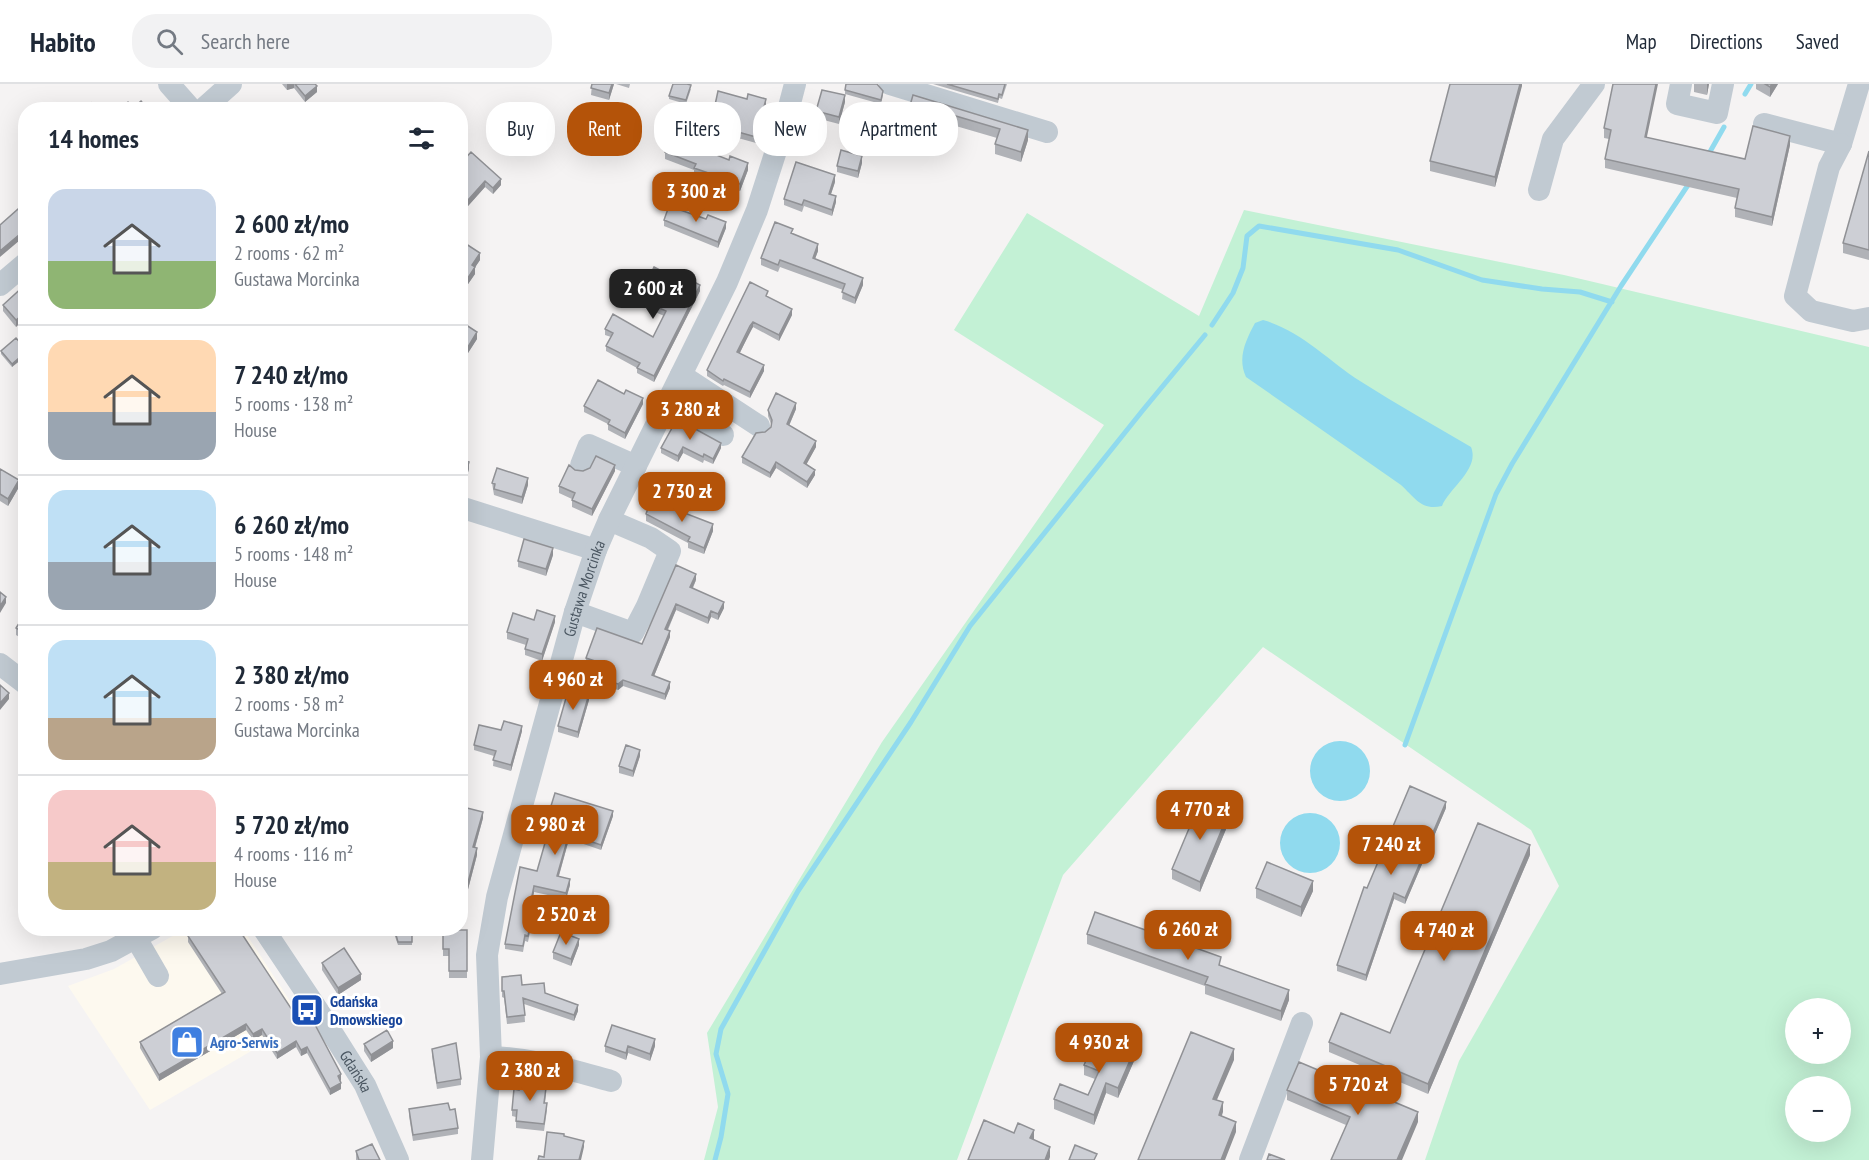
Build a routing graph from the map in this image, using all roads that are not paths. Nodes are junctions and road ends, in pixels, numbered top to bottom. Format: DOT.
graph roads {
  1 [pos="169,84"];
  2 [pos="231,84"];
  3 [pos="795,84"];
  4 [pos="890,84"];
  5 [pos="1594,84"];
  6 [pos="1681,84"];
  7 [pos="1723,84"];
  8 [pos="1859,84"];
  9 [pos="185,102"];
  10 [pos="211,102"];
  11 [pos="1764,124"];
  12 [pos="1047,132"];
  13 [pos="1841,144"];
  14 [pos="1539,190"];
  15 [pos="18,270"];
  16 [pos="0,285"];
  17 [pos="1869,318"];
  18 [pos="681,375"];
  19 [pos="668,403"];
  20 [pos="759,426"];
  21 [pos="723,435"];
  22 [pos="581,465"];
  23 [pos="636,466"];
  24 [pos="468,510"];
  25 [pos="609,520"];
  26 [pos="596,550"];
  27 [pos="575,612"];
  28 [pos="0,664"];
  29 [pos="18,678"];
  30 [pos="139,936"];
  31 [pos="146,936"];
  32 [pos="268,936"];
  33 [pos="0,974"];
  34 [pos="158,976"];
  35 [pos="1302,1023"];
  36 [pos="491,1057"];
  37 [pos="611,1081"];
  38 [pos="398,1160"];
  39 [pos="482,1160"];
  40 [pos="1250,1160"];
  1 -- 9 [label="street"];
  2 -- 10 [label="street"];
  3 -- 18 [label="street, Gustawa Morcinka"];
  4 -- 12 [label="street"];
  5 -- 14 [label="street"];
  6 -- 7 [label="street"];
  8 -- 13 [label="street"];
  11 -- 13 [label="street"];
  13 -- 17 [label="street"];
  15 -- 16 [label="street"];
  18 -- 19 [label="street, Gustawa Morcinka"];
  18 -- 20 [label="street"];
  19 -- 21 [label="street"];
  19 -- 23 [label="street, Gustawa Morcinka"];
  22 -- 23 [label="street"];
  23 -- 25 [label="street, Gustawa Morcinka"];
  24 -- 26 [label="street"];
  25 -- 26 [label="street, Gustawa Morcinka"];
  25 -- 27 [label="street"];
  26 -- 27 [label="street, Gustawa Morcinka"];
  27 -- 36 [label="street, Gustawa Morcinka"];
  28 -- 29 [label="street"];
  30 -- 33 [label="street"];
  31 -- 34 [label="street"];
  32 -- 38 [label="street, Gdańska"];
  35 -- 40 [label="street"];
  36 -- 37 [label="street"];
  36 -- 39 [label="street, Gustawa Morcinka"];
}
